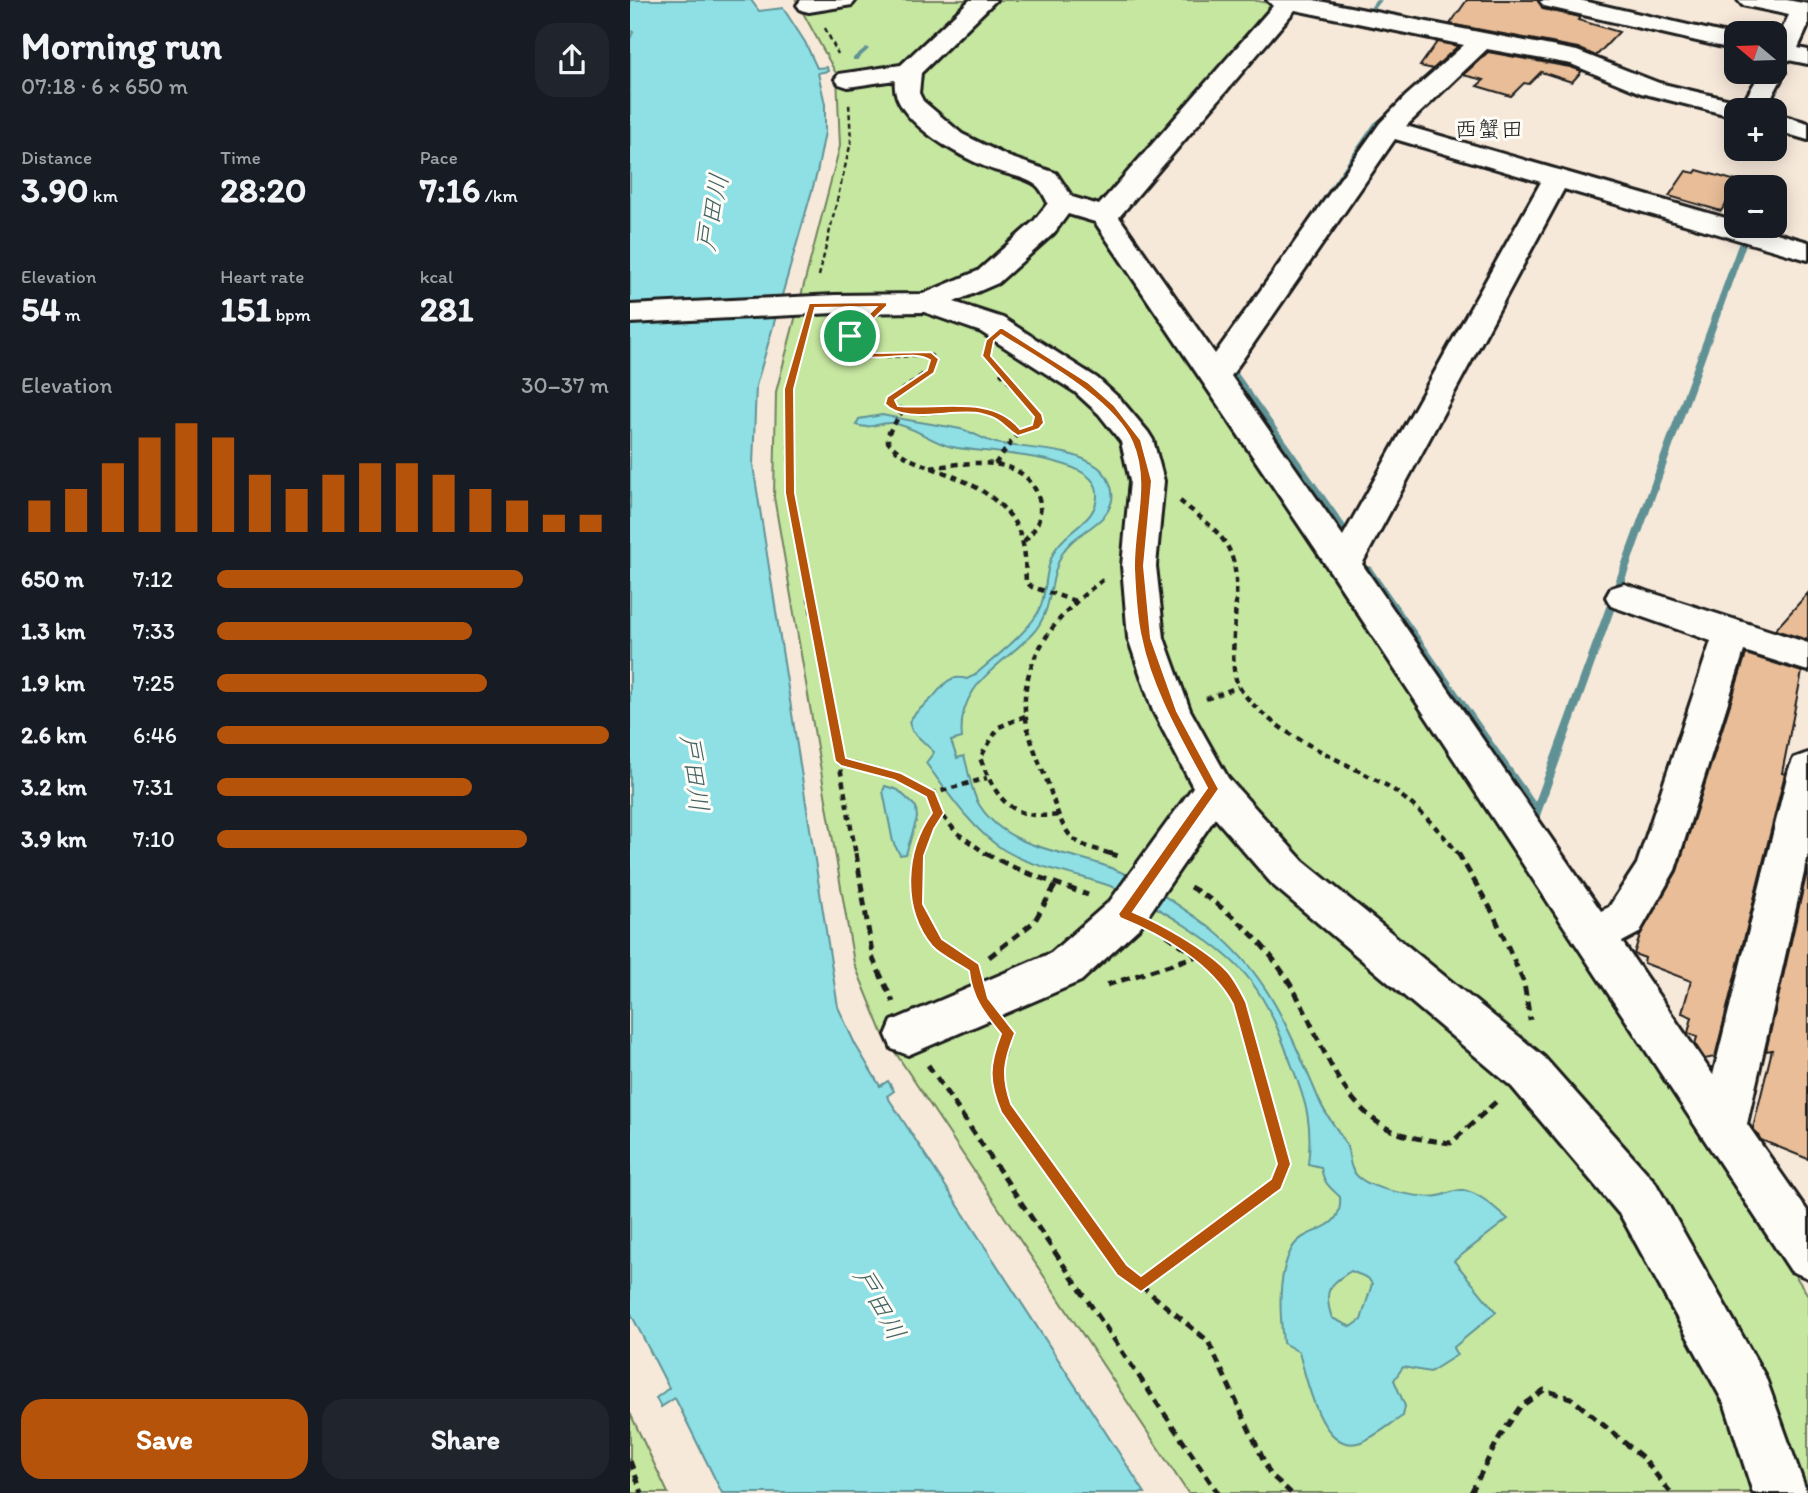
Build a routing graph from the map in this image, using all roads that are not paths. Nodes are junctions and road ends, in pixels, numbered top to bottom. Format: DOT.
graph roads {
  1 [pos="844,0"];
  2 [pos="985,0"];
  3 [pos="1750,0"];
  4 [pos="1287,1"];
  5 [pos="1552,1"];
  6 [pos="809,5"];
  7 [pos="1805,10"];
  8 [pos="1724,40"];
  9 [pos="1482,41"];
  10 [pos="1787,52"];
  11 [pos="909,71"];
  12 [pos="848,79"];
  13 [pos="1724,106"];
  14 [pos="1787,125"];
  15 [pos="1389,129"];
  16 [pos="1808,132"];
  17 [pos="1557,177"];
  18 [pos="1062,203"];
  19 [pos="1105,216"];
  20 [pos="1808,251"];
  21 [pos="988,277"];
  22 [pos="927,303"];
  23 [pos="630,314"];
  24 [pos="996,328"];
  25 [pos="1215,376"];
  26 [pos="1344,565"];
  27 [pos="1624,597"];
  28 [pos="1731,634"];
  29 [pos="1808,657"];
  30 [pos="1808,769"];
  31 [pos="1214,789"];
  32 [pos="1593,936"];
  33 [pos="908,1035"];
  34 [pos="1723,1130"];
  35 [pos="1808,1254"];
  36 [pos="1780,1493"];
  1 -- 6 [label="street"];
  2 -- 11 [label="street"];
  3 -- 7 [label="street"];
  4 -- 9 [label="street"];
  4 -- 19 [label="street"];
  5 -- 8 [label="street"];
  7 -- 10 [label="street"];
  9 -- 13 [label="street"];
  9 -- 15 [label="street"];
  11 -- 12 [label="street"];
  11 -- 18 [label="street"];
  14 -- 16 [label="street"];
  15 -- 17 [label="street"];
  15 -- 25 [label="street"];
  17 -- 20 [label="street"];
  17 -- 26 [label="street"];
  18 -- 19 [label="street"];
  18 -- 21 [label="street"];
  19 -- 25 [label="street"];
  21 -- 22 [label="street"];
  21 -- 24 [label="street"];
  22 -- 23 [label="street"];
  22 -- 24 [label="street"];
  24 -- 31 [label="street"];
  25 -- 26 [label="street"];
  26 -- 32 [label="street"];
  27 -- 28 [label="street"];
  28 -- 29 [label="street"];
  28 -- 32 [label="street"];
  30 -- 34 [label="street"];
  31 -- 33 [label="street"];
  31 -- 36 [label="street"];
  32 -- 34 [label="street"];
  34 -- 35 [label="street"];
}
